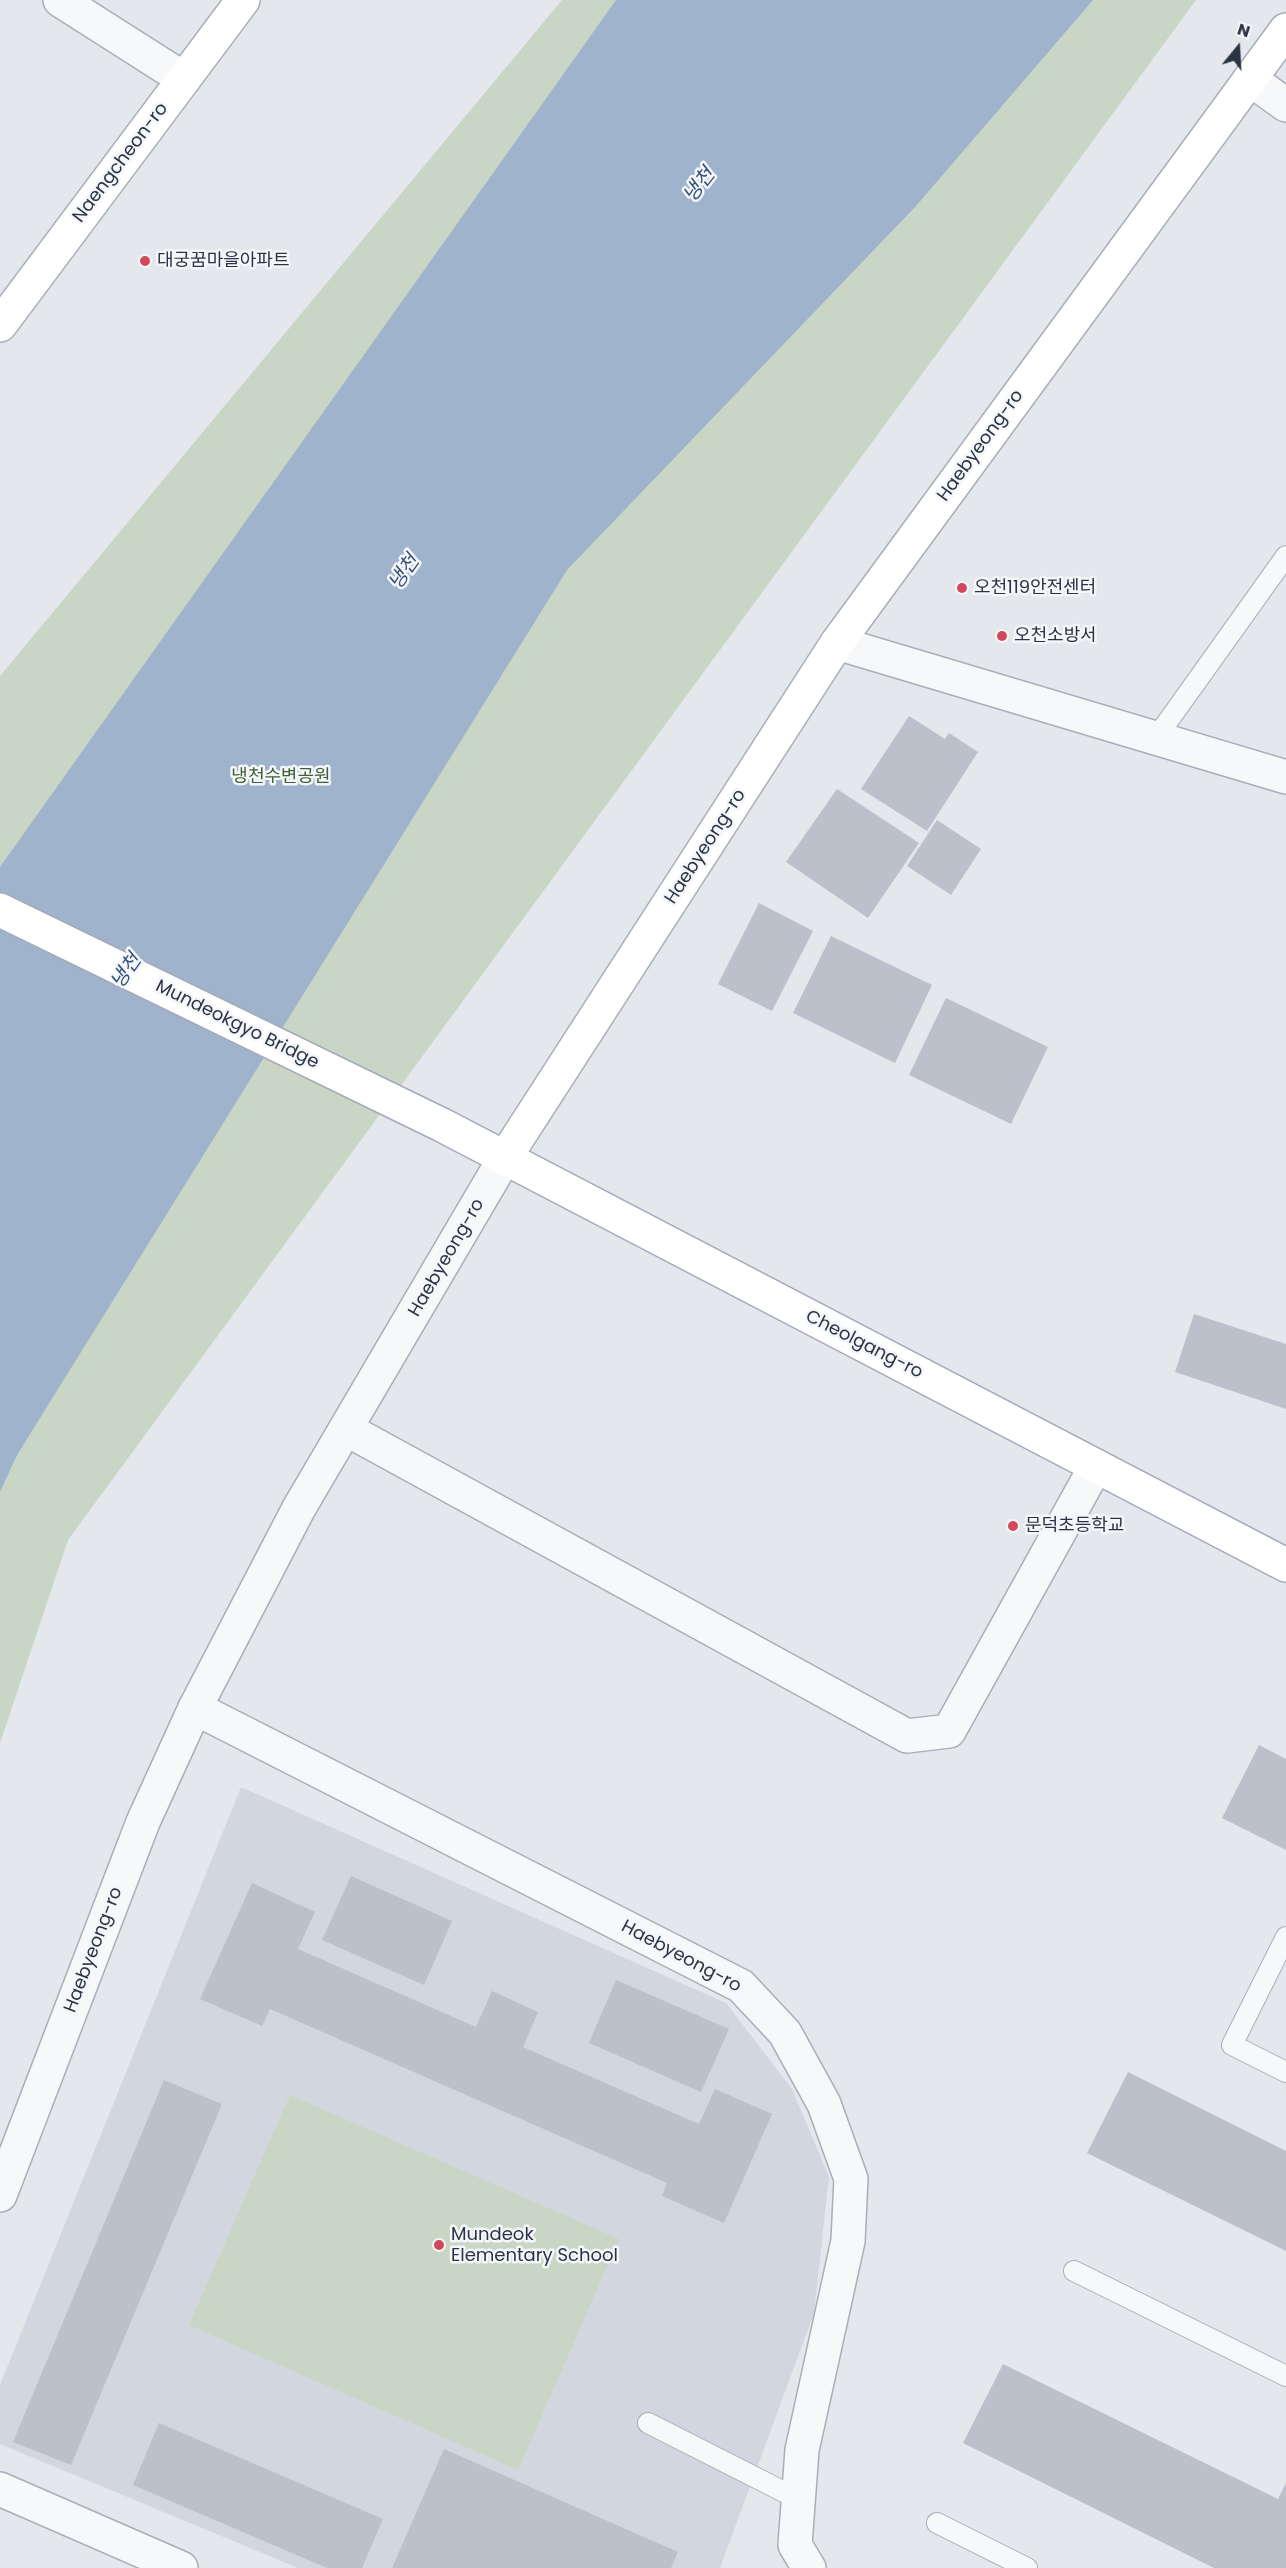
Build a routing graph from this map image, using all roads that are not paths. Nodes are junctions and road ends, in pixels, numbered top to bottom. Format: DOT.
graph roads {
  1 [pos="60,0"];
  2 [pos="243,0"];
  3 [pos="1286,30"];
  4 [pos="184,79"];
  5 [pos="1250,79"];
  6 [pos="1286,105"];
  7 [pos="0,325"];
  8 [pos="1286,556"];
  9 [pos="837,644"];
  10 [pos="1156,738"];
  11 [pos="1286,777"];
  12 [pos="0,910"];
  13 [pos="442,1125"];
  14 [pos="504,1159"];
  15 [pos="346,1429"];
  16 [pos="1096,1466"];
  17 [pos="1286,1565"];
  18 [pos="195,1708"];
  19 [pos="1286,1937"];
  20 [pos="1286,2072"];
  21 [pos="0,2195"];
  22 [pos="1074,2271"];
  23 [pos="1286,2376"];
  24 [pos="648,2423"];
  25 [pos="0,2489"];
  26 [pos="798,2499"];
  27 [pos="937,2523"];
  28 [pos="181,2568"];
  29 [pos="809,2568"];
  30 [pos="1027,2568"];
  1 -- 4 [label="street"];
  2 -- 4 [label="main road, Naengcheon-ro"];
  3 -- 5 [label="main road, Haebyeong-ro"];
  4 -- 7 [label="main road, Naengcheon-ro"];
  5 -- 6 [label="street"];
  5 -- 9 [label="main road, Haebyeong-ro"];
  8 -- 10 [label="lane"];
  9 -- 10 [label="street"];
  9 -- 14 [label="main road, Haebyeong-ro"];
  10 -- 11 [label="street"];
  12 -- 13 [label="main road, Mundeokgyo Bridge"];
  13 -- 14 [label="main road, Cheolgang-ro"];
  14 -- 15 [label="street, Haebyeong-ro"];
  14 -- 16 [label="main road, Cheolgang-ro"];
  15 -- 16 [label="street"];
  15 -- 18 [label="street, Haebyeong-ro"];
  16 -- 17 [label="main road, Cheolgang-ro"];
  18 -- 21 [label="street, Haebyeong-ro"];
  18 -- 26 [label="street, Haebyeong-ro"];
  19 -- 20 [label="lane"];
  22 -- 23 [label="lane"];
  24 -- 26 [label="lane"];
  25 -- 28 [label="street"];
  26 -- 29 [label="street, Haebyeong-ro"];
  27 -- 30 [label="lane"];
}
